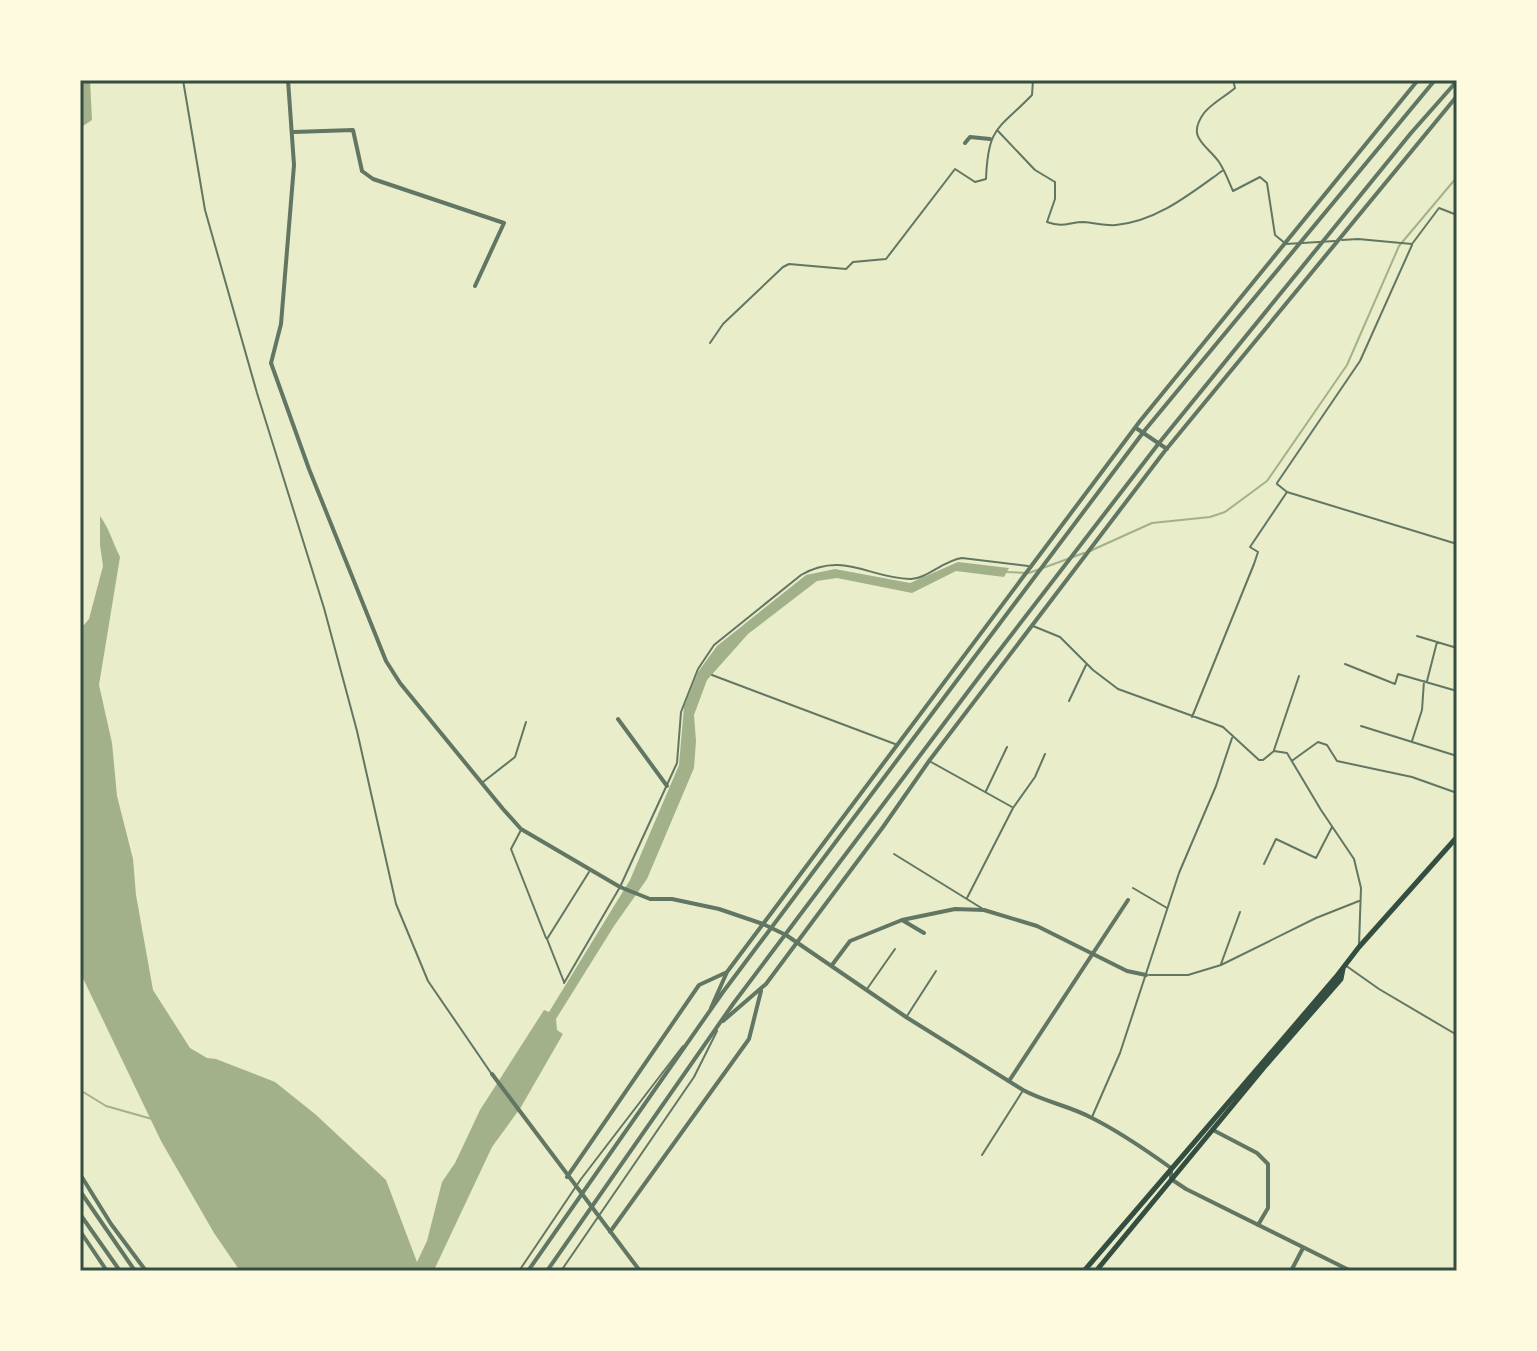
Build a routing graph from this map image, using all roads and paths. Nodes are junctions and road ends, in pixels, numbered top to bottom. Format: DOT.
graph roads {
  1 [pos="183,80"];
  2 [pos="288,80"];
  3 [pos="1033,80"];
  4 [pos="1233,80"];
  5 [pos="1418,80"];
  6 [pos="1435,80"];
  7 [pos="1455,84"];
  8 [pos="1457,96"];
  9 [pos="997,130"];
  10 [pos="294,132"];
  11 [pos="990,139"];
  12 [pos="965,143"];
  13 [pos="1223,170"];
  14 [pos="1457,215"];
  15 [pos="1323,240"];
  16 [pos="1339,241"];
  17 [pos="1300,242"];
  18 [pos="1286,244"];
  19 [pos="1412,244"];
  20 [pos="475,286"];
  21 [pos="710,343"];
  22 [pos="1136,427"];
  23 [pos="1143,432"];
  24 [pos="1159,443"];
  25 [pos="1167,449"];
  26 [pos="1287,492"];
  27 [pos="1457,544"];
  28 [pos="1030,567"];
  29 [pos="1033,626"];
  30 [pos="1417,636"];
  31 [pos="1437,642"];
  32 [pos="1457,648"];
  33 [pos="1086,664"];
  34 [pos="1345,664"];
  35 [pos="712,675"];
  36 [pos="1299,676"];
  37 [pos="1426,682"];
  38 [pos="1457,691"];
  39 [pos="1069,701"];
  40 [pos="1192,717"];
  41 [pos="618,719"];
  42 [pos="526,722"];
  43 [pos="1361,726"];
  44 [pos="1233,737"];
  45 [pos="1412,742"];
  46 [pos="896,745"];
  47 [pos="1007,747"];
  48 [pos="1274,751"];
  49 [pos="1045,754"];
  50 [pos="1457,756"];
  51 [pos="929,761"];
  52 [pos="1292,761"];
  53 [pos="482,783"];
  54 [pos="667,786"];
  55 [pos="986,792"];
  56 [pos="1457,793"];
  57 [pos="1013,808"];
  58 [pos="1332,826"];
  59 [pos="521,829"];
  60 [pos="1457,837"];
  61 [pos="894,854"];
  62 [pos="1264,864"];
  63 [pos="590,870"];
  64 [pos="620,887"];
  65 [pos="1133,888"];
  66 [pos="967,898"];
  67 [pos="1128,900"];
  68 [pos="1360,901"];
  69 [pos="1168,909"];
  70 [pos="984,910"];
  71 [pos="1240,912"];
  72 [pos="902,920"];
  73 [pos="763,924"];
  74 [pos="772,928"];
  75 [pos="924,933"];
  76 [pos="786,935"];
  77 [pos="547,939"];
  78 [pos="797,942"];
  79 [pos="1359,947"];
  80 [pos="895,949"];
  81 [pos="1093,952"];
  82 [pos="1344,964"];
  83 [pos="832,965"];
  84 [pos="1221,965"];
  85 [pos="936,971"];
  86 [pos="727,972"];
  87 [pos="1146,975"];
  88 [pos="761,989"];
  89 [pos="867,989"];
  90 [pos="708,1013"];
  91 [pos="906,1017"];
  92 [pos="721,1023"];
  93 [pos="1457,1035"];
  94 [pos="492,1074"];
  95 [pos="1009,1081"];
  96 [pos="1023,1090"];
  97 [pos="1092,1117"];
  98 [pos="1209,1131"];
  99 [pos="982,1155"];
  100 [pos="1171,1168"];
  101 [pos="80,1174"];
  102 [pos="567,1177"];
  103 [pos="1171,1179"];
  104 [pos="80,1191"];
  105 [pos="80,1214"];
  106 [pos="1258,1225"];
  107 [pos="80,1231"];
  108 [pos="610,1232"];
  109 [pos="1303,1248"];
  110 [pos="107,1271"];
  111 [pos="120,1271"];
  112 [pos="135,1271"];
  113 [pos="146,1271"];
  114 [pos="519,1271"];
  115 [pos="528,1271"];
  116 [pos="547,1271"];
  117 [pos="561,1271"];
  118 [pos="640,1271"];
  119 [pos="1084,1271"];
  120 [pos="1096,1271"];
  121 [pos="1291,1271"];
  122 [pos="1351,1271"];
  1 -- 94 [label="lane"];
  2 -- 10 [label="street"];
  3 -- 9 [label="lane"];
  4 -- 13 [label="lane"];
  5 -- 18 [label="street"];
  6 -- 17 [label="street"];
  7 -- 15 [label="street"];
  8 -- 16 [label="street"];
  9 -- 11 [label="lane"];
  9 -- 13 [label="lane"];
  10 -- 20 [label="street"];
  10 -- 53 [label="street"];
  11 -- 12 [label="street"];
  11 -- 21 [label="lane"];
  13 -- 18 [label="lane"];
  14 -- 19 [label="lane"];
  15 -- 16 [label="lane"];
  15 -- 17 [label="lane"];
  15 -- 24 [label="street"];
  16 -- 19 [label="lane"];
  16 -- 25 [label="street"];
  17 -- 18 [label="lane"];
  17 -- 23 [label="street"];
  18 -- 22 [label="street"];
  19 -- 26 [label="lane"];
  22 -- 23 [label="street"];
  22 -- 28 [label="street"];
  23 -- 24 [label="street"];
  23 -- 74 [label="street"];
  24 -- 25 [label="street"];
  24 -- 76 [label="street"];
  25 -- 29 [label="street"];
  26 -- 27 [label="lane"];
  26 -- 40 [label="lane"];
  28 -- 46 [label="street"];
  28 -- 54 [label="lane"];
  29 -- 33 [label="lane"];
  29 -- 51 [label="street"];
  30 -- 31 [label="lane"];
  31 -- 32 [label="lane"];
  31 -- 37 [label="lane"];
  33 -- 39 [label="lane"];
  33 -- 40 [label="lane"];
  34 -- 37 [label="lane"];
  35 -- 46 [label="lane"];
  36 -- 48 [label="lane"];
  37 -- 38 [label="lane"];
  37 -- 45 [label="lane"];
  40 -- 44 [label="lane"];
  41 -- 54 [label="street"];
  42 -- 53 [label="lane"];
  43 -- 45 [label="lane"];
  44 -- 48 [label="lane"];
  44 -- 69 [label="lane"];
  45 -- 50 [label="lane"];
  46 -- 73 [label="street"];
  47 -- 55 [label="lane"];
  48 -- 52 [label="lane"];
  49 -- 57 [label="lane"];
  51 -- 55 [label="lane"];
  51 -- 78 [label="street"];
  52 -- 56 [label="lane"];
  52 -- 58 [label="lane"];
  53 -- 59 [label="street"];
  54 -- 64 [label="lane"];
  55 -- 57 [label="lane"];
  57 -- 66 [label="lane"];
  58 -- 62 [label="lane"];
  58 -- 68 [label="lane"];
  59 -- 63 [label="street"];
  59 -- 77 [label="lane"];
  60 -- 79 [label="main road"];
  61 -- 66 [label="lane"];
  63 -- 64 [label="street"];
  63 -- 77 [label="lane"];
  64 -- 73 [label="street"];
  64 -- 77 [label="lane"];
  65 -- 69 [label="lane"];
  66 -- 70 [label="lane"];
  67 -- 81 [label="street"];
  68 -- 79 [label="lane"];
  68 -- 84 [label="lane"];
  69 -- 87 [label="lane"];
  70 -- 72 [label="street"];
  70 -- 81 [label="street"];
  71 -- 84 [label="lane"];
  72 -- 75 [label="street"];
  72 -- 83 [label="street"];
  73 -- 74 [label="street"];
  73 -- 86 [label="street"];
  74 -- 76 [label="street"];
  74 -- 90 [label="street"];
  76 -- 78 [label="street"];
  76 -- 92 [label="street"];
  78 -- 83 [label="street"];
  78 -- 88 [label="street"];
  79 -- 82 [label="main road"];
  80 -- 89 [label="lane"];
  81 -- 87 [label="street"];
  81 -- 95 [label="street"];
  82 -- 93 [label="lane"];
  82 -- 98 [label="main road"];
  83 -- 89 [label="street"];
  84 -- 87 [label="lane"];
  85 -- 91 [label="lane"];
  86 -- 90 [label="street"];
  86 -- 102 [label="street"];
  87 -- 97 [label="lane"];
  88 -- 92 [label="street"];
  88 -- 108 [label="street"];
  89 -- 91 [label="street"];
  90 -- 114 [label="lane"];
  90 -- 115 [label="street"];
  91 -- 95 [label="street"];
  92 -- 116 [label="street"];
  92 -- 117 [label="lane"];
  94 -- 102 [label="street"];
  95 -- 96 [label="street"];
  96 -- 97 [label="street"];
  96 -- 99 [label="lane"];
  97 -- 100 [label="street"];
  98 -- 100 [label="main road"];
  98 -- 103 [label="main road"];
  98 -- 106 [label="street"];
  100 -- 103 [label="street"];
  100 -- 119 [label="main road"];
  101 -- 113 [label="street"];
  102 -- 108 [label="street"];
  103 -- 106 [label="street"];
  103 -- 120 [label="main road"];
  104 -- 112 [label="street"];
  105 -- 111 [label="street"];
  106 -- 109 [label="street"];
  107 -- 110 [label="street"];
  108 -- 118 [label="street"];
  109 -- 121 [label="street"];
  109 -- 122 [label="street"];
}
